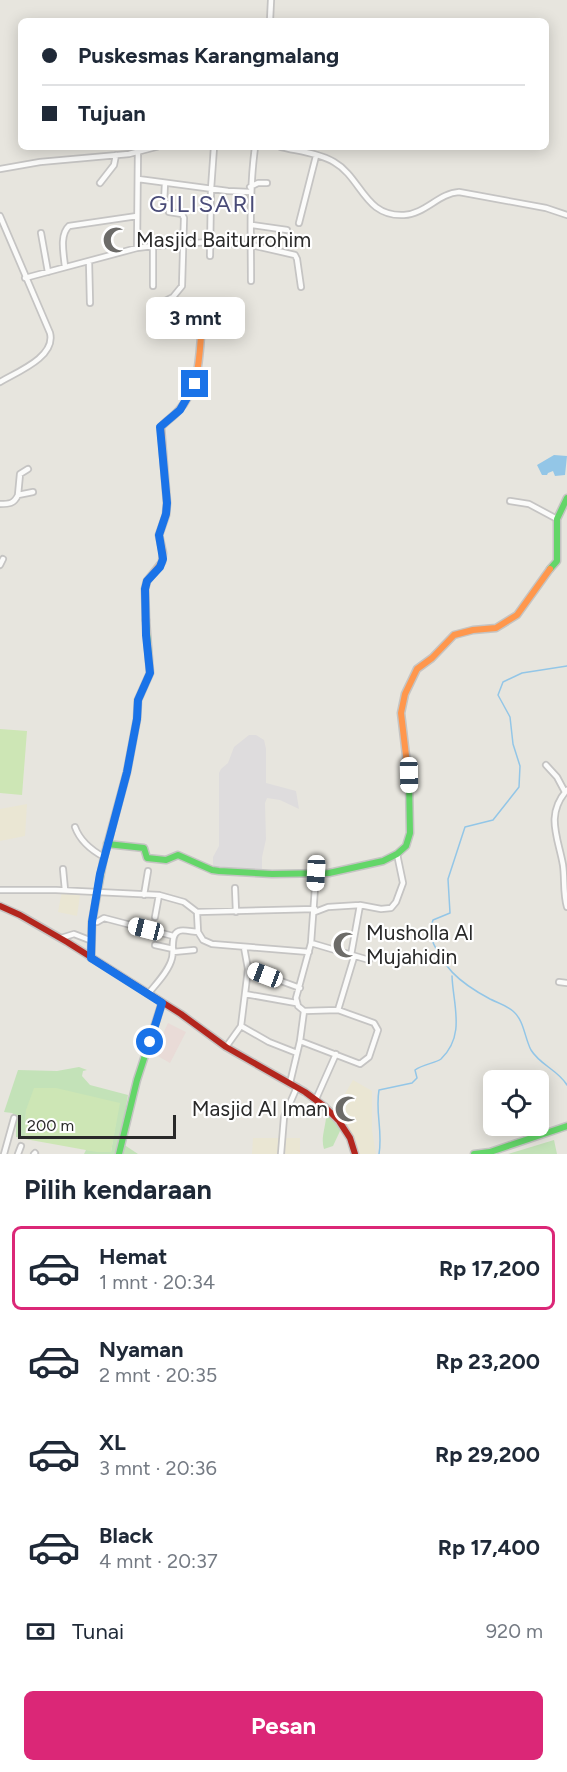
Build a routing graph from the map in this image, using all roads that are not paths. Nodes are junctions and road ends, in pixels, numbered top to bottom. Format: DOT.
graph roads {
  1 [pos="271,0"];
  2 [pos="270,18"];
  3 [pos="138,150"];
  4 [pos="214,150"];
  5 [pos="255,150"];
  6 [pos="293,150"];
  7 [pos="116,155"];
  8 [pos="316,156"];
  9 [pos="0,169"];
  10 [pos="138,179"];
  11 [pos="100,183"];
  12 [pos="165,183"];
  13 [pos="267,183"];
  14 [pos="210,189"];
  15 [pos="250,190"];
  16 [pos="567,215"];
  17 [pos="0,216"];
  18 [pos="137,216"];
  19 [pos="299,223"];
  20 [pos="252,225"];
  21 [pos="287,230"];
  22 [pos="41,233"];
  23 [pos="209,242"];
  24 [pos="183,244"];
  25 [pos="251,245"];
  26 [pos="153,246"];
  27 [pos="137,248"];
  28 [pos="210,256"];
  29 [pos="89,261"];
  30 [pos="65,267"];
  31 [pos="48,272"];
  32 [pos="25,278"];
  33 [pos="251,281"];
  34 [pos="153,285"];
  35 [pos="301,287"];
  36 [pos="163,302"];
  37 [pos="90,303"];
  38 [pos="201,336"];
  39 [pos="0,382"];
  40 [pos="28,469"];
  41 [pos="33,492"];
  42 [pos="18,495"];
  43 [pos="567,498"];
  44 [pos="510,501"];
  45 [pos="0,504"];
  46 [pos="556,519"];
  47 [pos="3,559"];
  48 [pos="0,565"];
  49 [pos="546,765"];
  50 [pos="566,791"];
  51 [pos="75,826"];
  52 [pos="107,844"];
  53 [pos="397,854"];
  54 [pos="104,856"];
  55 [pos="63,869"];
  56 [pos="148,871"];
  57 [pos="316,873"];
  58 [pos="235,888"];
  59 [pos="0,890"];
  60 [pos="65,890"];
  61 [pos="97,892"];
  62 [pos="144,895"];
  63 [pos="159,895"];
  64 [pos="360,905"];
  65 [pos="0,906"];
  66 [pos="567,907"];
  67 [pos="315,911"];
  68 [pos="196,912"];
  69 [pos="236,912"];
  70 [pos="154,917"];
  71 [pos="92,922"];
  72 [pos="198,932"];
  73 [pos="173,936"];
  74 [pos="61,938"];
  75 [pos="92,941"];
  76 [pos="311,943"];
  77 [pos="155,945"];
  78 [pos="243,947"];
  79 [pos="173,950"];
  80 [pos="194,950"];
  81 [pos="309,952"];
  82 [pos="353,956"];
  83 [pos="91,958"];
  84 [pos="369,960"];
  85 [pos="248,969"];
  86 [pos="559,982"];
  87 [pos="567,983"];
  88 [pos="300,988"];
  89 [pos="148,994"];
  90 [pos="245,994"];
  91 [pos="162,1003"];
  92 [pos="296,1003"];
  93 [pos="338,1010"];
  94 [pos="304,1011"];
  95 [pos="241,1026"];
  96 [pos="300,1041"];
  97 [pos="226,1047"];
  98 [pos="297,1053"];
  99 [pos="336,1054"];
  100 [pos="290,1083"];
  101 [pos="297,1087"];
  102 [pos="316,1099"];
  103 [pos="14,1118"];
  104 [pos="567,1126"];
  105 [pos="21,1146"];
  106 [pos="4,1154"];
  107 [pos="18,1154"];
  108 [pos="118,1154"];
  109 [pos="281,1154"];
  110 [pos="356,1154"];
  111 [pos="474,1154"];
  1 -- 2 [label="street"];
  3 -- 7 [label="street"];
  3 -- 10 [label="street"];
  4 -- 14 [label="street"];
  5 -- 15 [label="street"];
  6 -- 8 [label="street"];
  7 -- 9 [label="street"];
  7 -- 11 [label="street"];
  8 -- 16 [label="street"];
  8 -- 19 [label="street"];
  10 -- 12 [label="street"];
  10 -- 18 [label="street"];
  12 -- 14 [label="street"];
  12 -- 24 [label="street"];
  13 -- 15 [label="street"];
  14 -- 15 [label="street"];
  14 -- 23 [label="street"];
  15 -- 20 [label="street"];
  17 -- 32 [label="street"];
  18 -- 27 [label="street"];
  18 -- 30 [label="street"];
  20 -- 21 [label="street"];
  20 -- 25 [label="street"];
  22 -- 31 [label="street"];
  23 -- 24 [label="street"];
  23 -- 25 [label="street"];
  23 -- 28 [label="street"];
  24 -- 26 [label="street"];
  24 -- 36 [label="street"];
  25 -- 33 [label="street"];
  25 -- 35 [label="street"];
  26 -- 27 [label="street"];
  26 -- 34 [label="street"];
  27 -- 29 [label="street"];
  29 -- 30 [label="street"];
  29 -- 37 [label="street"];
  30 -- 31 [label="street"];
  31 -- 32 [label="street"];
  32 -- 39 [label="street"];
  38 -- 52 [label="street"];
  40 -- 42 [label="street"];
  41 -- 42 [label="street"];
  42 -- 45 [label="street"];
  43 -- 46 [label="street"];
  44 -- 46 [label="street"];
  46 -- 53 [label="street"];
  47 -- 48 [label="street"];
  49 -- 50 [label="street"];
  50 -- 66 [label="street"];
  51 -- 54 [label="street"];
  52 -- 54 [label="street"];
  52 -- 57 [label="street"];
  53 -- 57 [label="street"];
  53 -- 64 [label="street"];
  54 -- 61 [label="street"];
  55 -- 60 [label="street"];
  56 -- 62 [label="street"];
  57 -- 67 [label="street"];
  58 -- 69 [label="street"];
  59 -- 60 [label="street"];
  60 -- 61 [label="street"];
  61 -- 62 [label="street"];
  61 -- 71 [label="street"];
  62 -- 63 [label="street"];
  63 -- 68 [label="street"];
  63 -- 70 [label="street"];
  64 -- 67 [label="street"];
  64 -- 82 [label="street"];
  65 -- 74 [label="street"];
  67 -- 69 [label="street"];
  67 -- 76 [label="street"];
  68 -- 69 [label="street"];
  68 -- 72 [label="street"];
  71 -- 73 [label="street"];
  71 -- 75 [label="street"];
  72 -- 73 [label="street"];
  72 -- 78 [label="street"];
  73 -- 79 [label="street"];
  74 -- 75 [label="street"];
  74 -- 83 [label="street"];
  75 -- 83 [label="street"];
  76 -- 81 [label="street"];
  76 -- 82 [label="street"];
  77 -- 79 [label="street"];
  78 -- 81 [label="street"];
  78 -- 85 [label="street"];
  79 -- 80 [label="street"];
  79 -- 89 [label="street"];
  81 -- 88 [label="street"];
  82 -- 84 [label="street"];
  82 -- 93 [label="street"];
  83 -- 89 [label="street"];
  85 -- 88 [label="street"];
  85 -- 90 [label="street"];
  86 -- 87 [label="street"];
  88 -- 92 [label="street"];
  89 -- 91 [label="street"];
  90 -- 92 [label="street"];
  90 -- 95 [label="street"];
  91 -- 97 [label="street"];
  91 -- 108 [label="street"];
  92 -- 94 [label="street"];
  93 -- 94 [label="street"];
  93 -- 99 [label="street"];
  94 -- 96 [label="street"];
  95 -- 97 [label="street"];
  95 -- 98 [label="street"];
  96 -- 98 [label="street"];
  96 -- 99 [label="street"];
  97 -- 100 [label="street"];
  98 -- 100 [label="street"];
  99 -- 102 [label="street"];
  100 -- 101 [label="street"];
  101 -- 102 [label="street"];
  101 -- 109 [label="street"];
  102 -- 110 [label="street"];
  103 -- 106 [label="street"];
  104 -- 111 [label="street"];
  105 -- 107 [label="street"];
}
